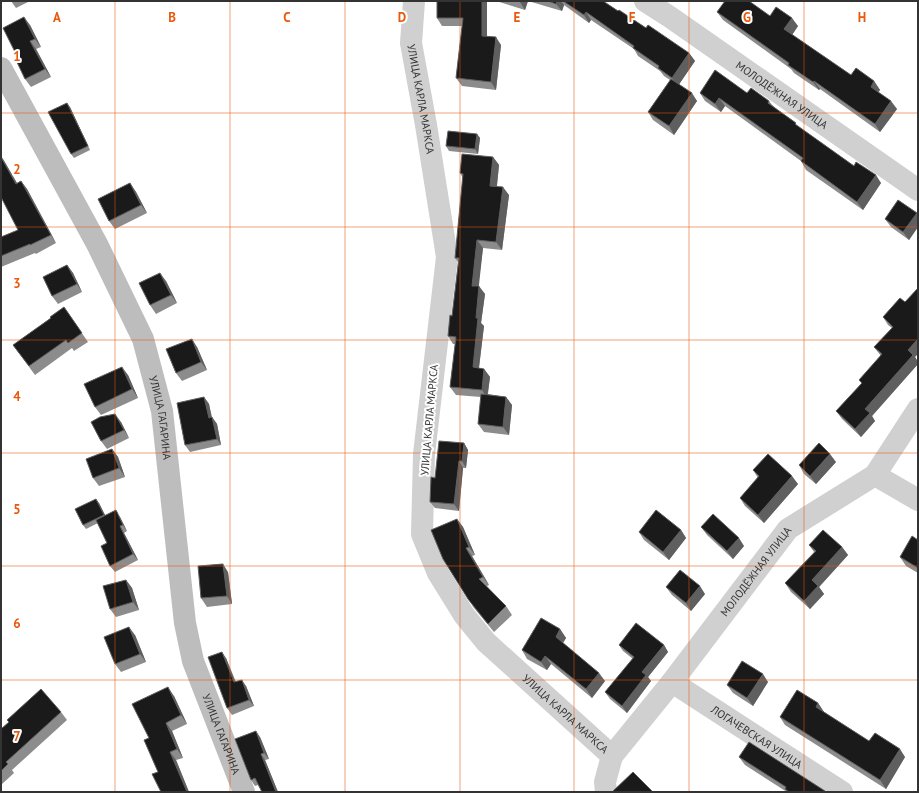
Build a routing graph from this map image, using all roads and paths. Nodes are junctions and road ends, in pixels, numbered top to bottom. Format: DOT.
graph roads {
  1 [pos="414,1"];
  2 [pos="645,1"];
  3 [pos="1,68"];
  4 [pos="918,190"];
  5 [pos="918,409"];
  6 [pos="875,475"];
  7 [pos="918,500"];
  8 [pos="672,682"];
  9 [pos="612,756"];
  10 [pos="244,792"];
  11 [pos="606,792"];
  12 [pos="842,792"];
  1 -- 9 [label="street, УЛИЦА КАРЛА МАРКСА"];
  2 -- 4 [label="street, МОЛОДЁЖНАЯ УЛИЦА"];
  3 -- 10 [label="main road, УЛИЦА ГАГАРИНА"];
  5 -- 6 [label="street, МОЛОДЁЖНАЯ УЛИЦА"];
  6 -- 7 [label="street"];
  6 -- 8 [label="street, МОЛОДЁЖНАЯ УЛИЦА"];
  8 -- 9 [label="street, МОЛОДЁЖНАЯ УЛИЦА"];
  8 -- 12 [label="street, ЛОГАЧЕВСКАЯ УЛИЦА"];
  9 -- 11 [label="street, УЛИЦА КАРЛА МАРКСА"];
}
